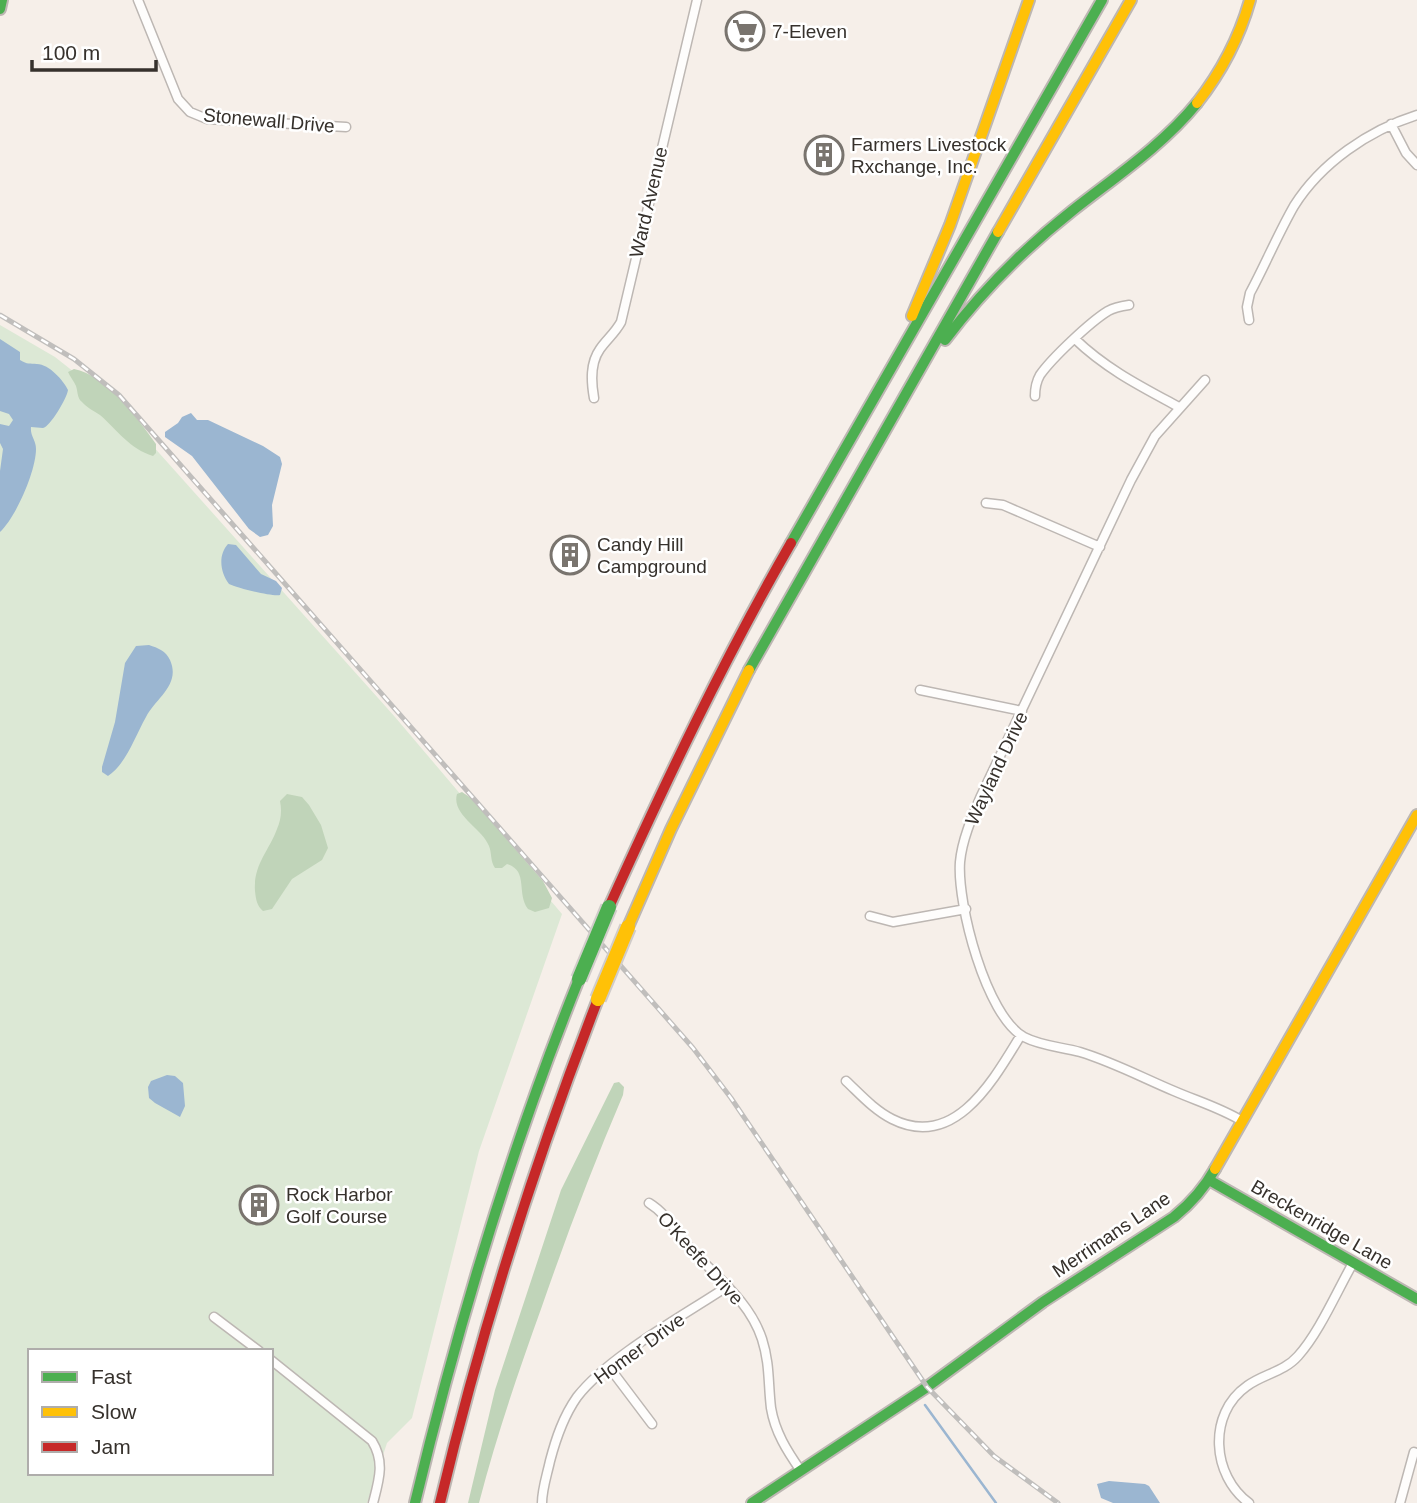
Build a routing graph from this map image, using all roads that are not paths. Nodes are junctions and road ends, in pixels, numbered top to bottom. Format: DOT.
graph roads {
  1 [pos="2,0"];
  2 [pos="138,0"];
  3 [pos="697,0"];
  4 [pos="1102,0"];
  5 [pos="1131,0"];
  6 [pos="1250,0"];
  7 [pos="1028,2"];
  8 [pos="0,9"];
  9 [pos="1417,115"];
  10 [pos="1391,124"];
  11 [pos="346,127"];
  12 [pos="1417,165"];
  13 [pos="1129,305"];
  14 [pos="1249,320"];
  15 [pos="1075,339"];
  16 [pos="1205,380"];
  17 [pos="1035,397"];
  18 [pos="594,398"];
  19 [pos="1179,407"];
  20 [pos="854,433"];
  21 [pos="873,450"];
  22 [pos="986,503"];
  23 [pos="1100,547"];
  24 [pos="920,690"];
  25 [pos="1022,711"];
  26 [pos="1417,815"];
  27 [pos="965,909"];
  28 [pos="870,916"];
  29 [pos="1021,1035"];
  30 [pos="846,1081"];
  31 [pos="1242,1121"];
  32 [pos="1209,1180"];
  33 [pos="649,1203"];
  34 [pos="1353,1263"];
  35 [pos="728,1286"];
  36 [pos="1417,1299"];
  37 [pos="214,1317"];
  38 [pos="256,1349"];
  39 [pos="273,1362"];
  40 [pos="608,1367"];
  41 [pos="652,1424"];
  42 [pos="1414,1452"];
  43 [pos="801,1471"];
  44 [pos="373,1503"];
  45 [pos="415,1503"];
  46 [pos="440,1503"];
  47 [pos="542,1503"];
  48 [pos="752,1503"];
  49 [pos="1250,1503"];
  50 [pos="1400,1503"];
  1 -- 8 [label="main road"];
  2 -- 11 [label="street, Stonewall Drive"];
  3 -- 18 [label="street, Ward Avenue"];
  4 -- 20 [label="main road"];
  5 -- 21 [label="main road"];
  6 -- 21 [label="main road"];
  7 -- 20 [label="main road"];
  9 -- 10 [label="street"];
  10 -- 12 [label="street"];
  10 -- 14 [label="street"];
  13 -- 15 [label="street"];
  15 -- 17 [label="street"];
  15 -- 19 [label="street"];
  16 -- 19 [label="street, Wayland Drive"];
  19 -- 23 [label="street, Wayland Drive"];
  20 -- 45 [label="main road, bridge"];
  21 -- 46 [label="main road, bridge"];
  22 -- 23 [label="street"];
  23 -- 25 [label="street, Wayland Drive"];
  24 -- 25 [label="street"];
  25 -- 27 [label="street, Wayland Drive"];
  26 -- 31 [label="main road, Merrimans Lane"];
  27 -- 28 [label="street"];
  27 -- 29 [label="street, Wayland Drive"];
  29 -- 30 [label="street"];
  29 -- 31 [label="street, Wayland Drive"];
  31 -- 32 [label="main road, Merrimans Lane"];
  32 -- 34 [label="main road, Breckenridge Lane"];
  32 -- 43 [label="main road, Merrimans Lane"];
  33 -- 35 [label="street, O'Keefe Drive"];
  34 -- 36 [label="main road, Breckenridge Lane"];
  34 -- 49 [label="street"];
  35 -- 40 [label="street, Homer Drive"];
  35 -- 43 [label="street, O'Keefe Drive"];
  37 -- 38 [label="street"];
  39 -- 44 [label="street"];
  40 -- 41 [label="street"];
  40 -- 47 [label="street, Homer Drive"];
  42 -- 50 [label="street"];
  43 -- 48 [label="main road, Merrimans Lane"];
}
